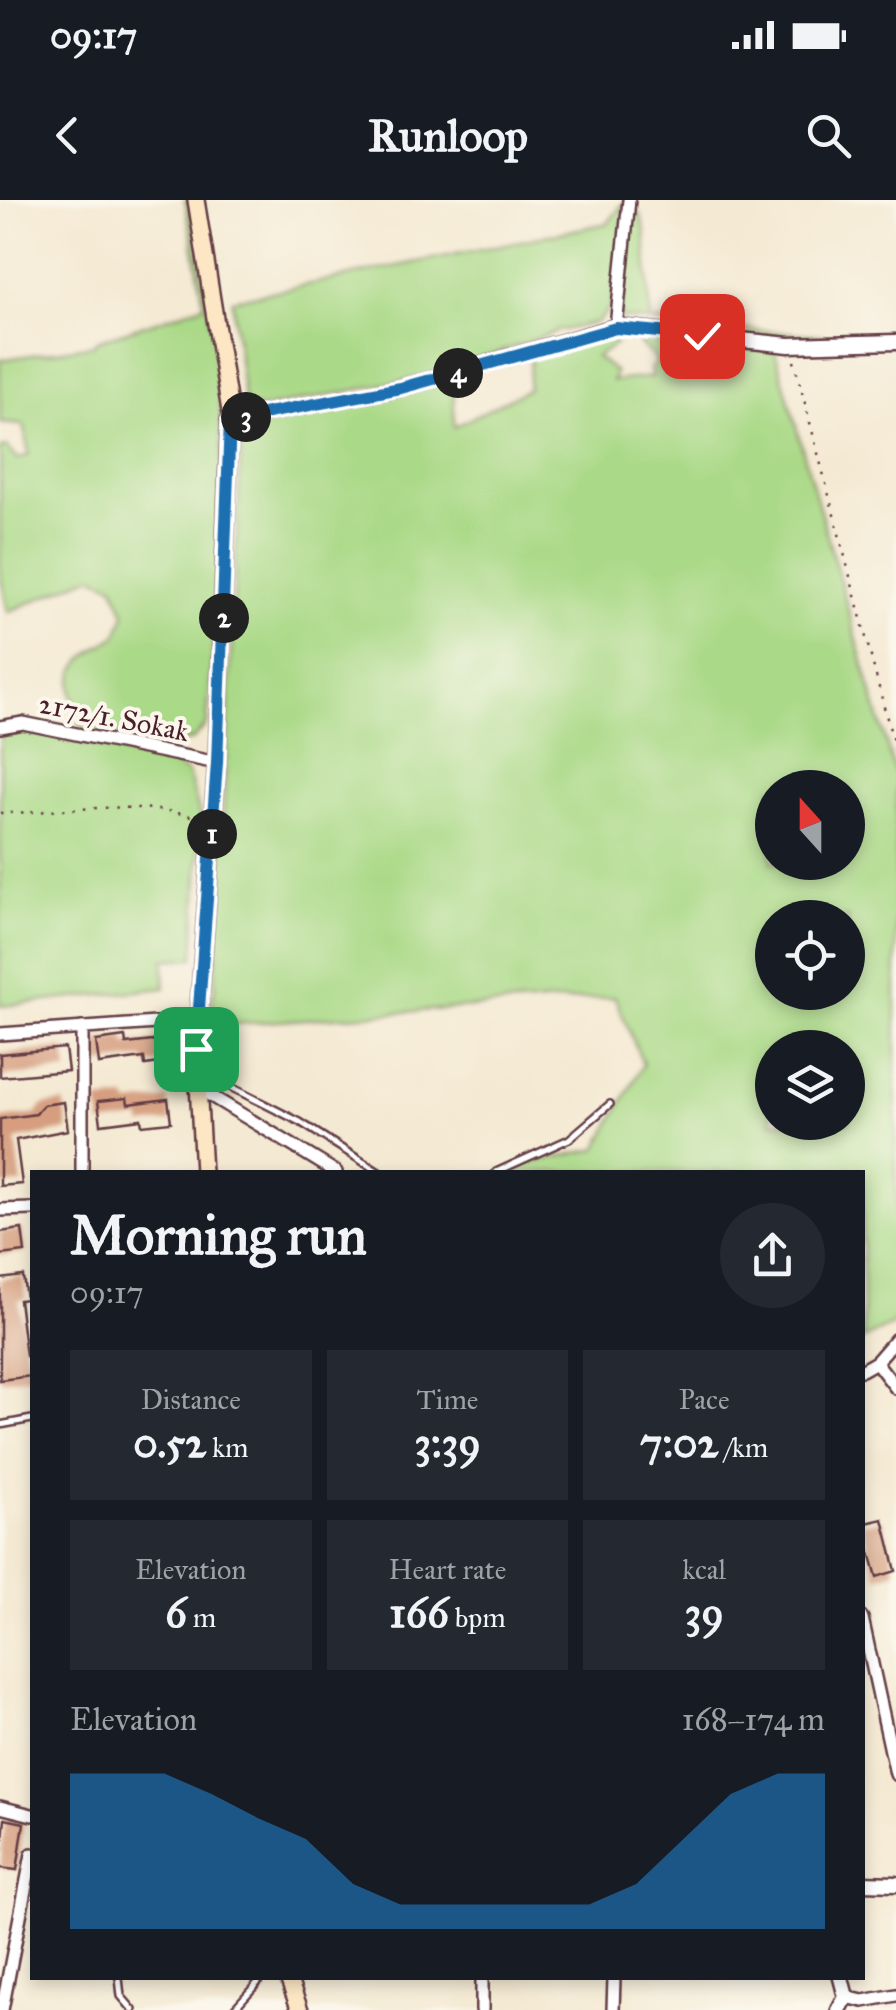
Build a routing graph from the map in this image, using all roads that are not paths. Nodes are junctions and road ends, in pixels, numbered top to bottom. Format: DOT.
graph roads {
  1 [pos="196,200"];
  2 [pos="630,200"];
  3 [pos="616,328"];
  4 [pos="896,342"];
  5 [pos="230,420"];
  6 [pos="0,727"];
  7 [pos="217,763"];
  8 [pos="198,1020"];
  9 [pos="82,1028"];
  10 [pos="0,1034"];
  11 [pos="197,1070"];
  12 [pos="198,1088"];
  13 [pos="610,1104"];
  14 [pos="323,1168"];
  15 [pos="82,1170"];
  16 [pos="203,1170"];
  17 [pos="376,1170"];
  18 [pos="500,1170"];
  19 [pos="30,1209"];
  20 [pos="0,1210"];
  21 [pos="896,1339"];
  22 [pos="876,1362"];
  23 [pos="865,1368"];
  24 [pos="896,1388"];
  25 [pos="30,1419"];
  26 [pos="0,1425"];
  27 [pos="865,1641"];
  28 [pos="896,1774"];
  29 [pos="0,1807"];
  30 [pos="30,1814"];
  31 [pos="30,1864"];
  32 [pos="865,1883"];
  33 [pos="896,1884"];
  34 [pos="119,1980"];
  35 [pos="260,1980"];
  36 [pos="289,1980"];
  37 [pos="482,1980"];
  38 [pos="614,1980"];
  39 [pos="896,1995"];
  40 [pos="843,2004"];
  41 [pos="2,2010"];
  42 [pos="133,2010"];
  43 [pos="234,2010"];
  44 [pos="300,2010"];
  45 [pos="482,2010"];
  46 [pos="613,2010"];
  1 -- 5 [label="main road"];
  2 -- 3 [label="street"];
  3 -- 4 [label="street"];
  3 -- 5 [label="street"];
  5 -- 7 [label="main road"];
  6 -- 7 [label="street, 2172/1. Sokak"];
  7 -- 8 [label="main road"];
  8 -- 9 [label="street"];
  8 -- 11 [label="main road"];
  9 -- 10 [label="street"];
  9 -- 15 [label="street"];
  11 -- 12 [label="main road"];
  11 -- 17 [label="lane"];
  12 -- 14 [label="street"];
  12 -- 16 [label="main road"];
  13 -- 18 [label="lane"];
  19 -- 20 [label="street"];
  21 -- 22 [label="street"];
  22 -- 23 [label="street"];
  22 -- 24 [label="street"];
  25 -- 26 [label="lane"];
  27 -- 28 [label="street"];
  29 -- 30 [label="street"];
  31 -- 41 [label="street"];
  32 -- 33 [label="street"];
  34 -- 42 [label="lane"];
  35 -- 43 [label="lane"];
  36 -- 44 [label="main road"];
  37 -- 45 [label="street"];
  38 -- 46 [label="street"];
  39 -- 40 [label="street"];
}
